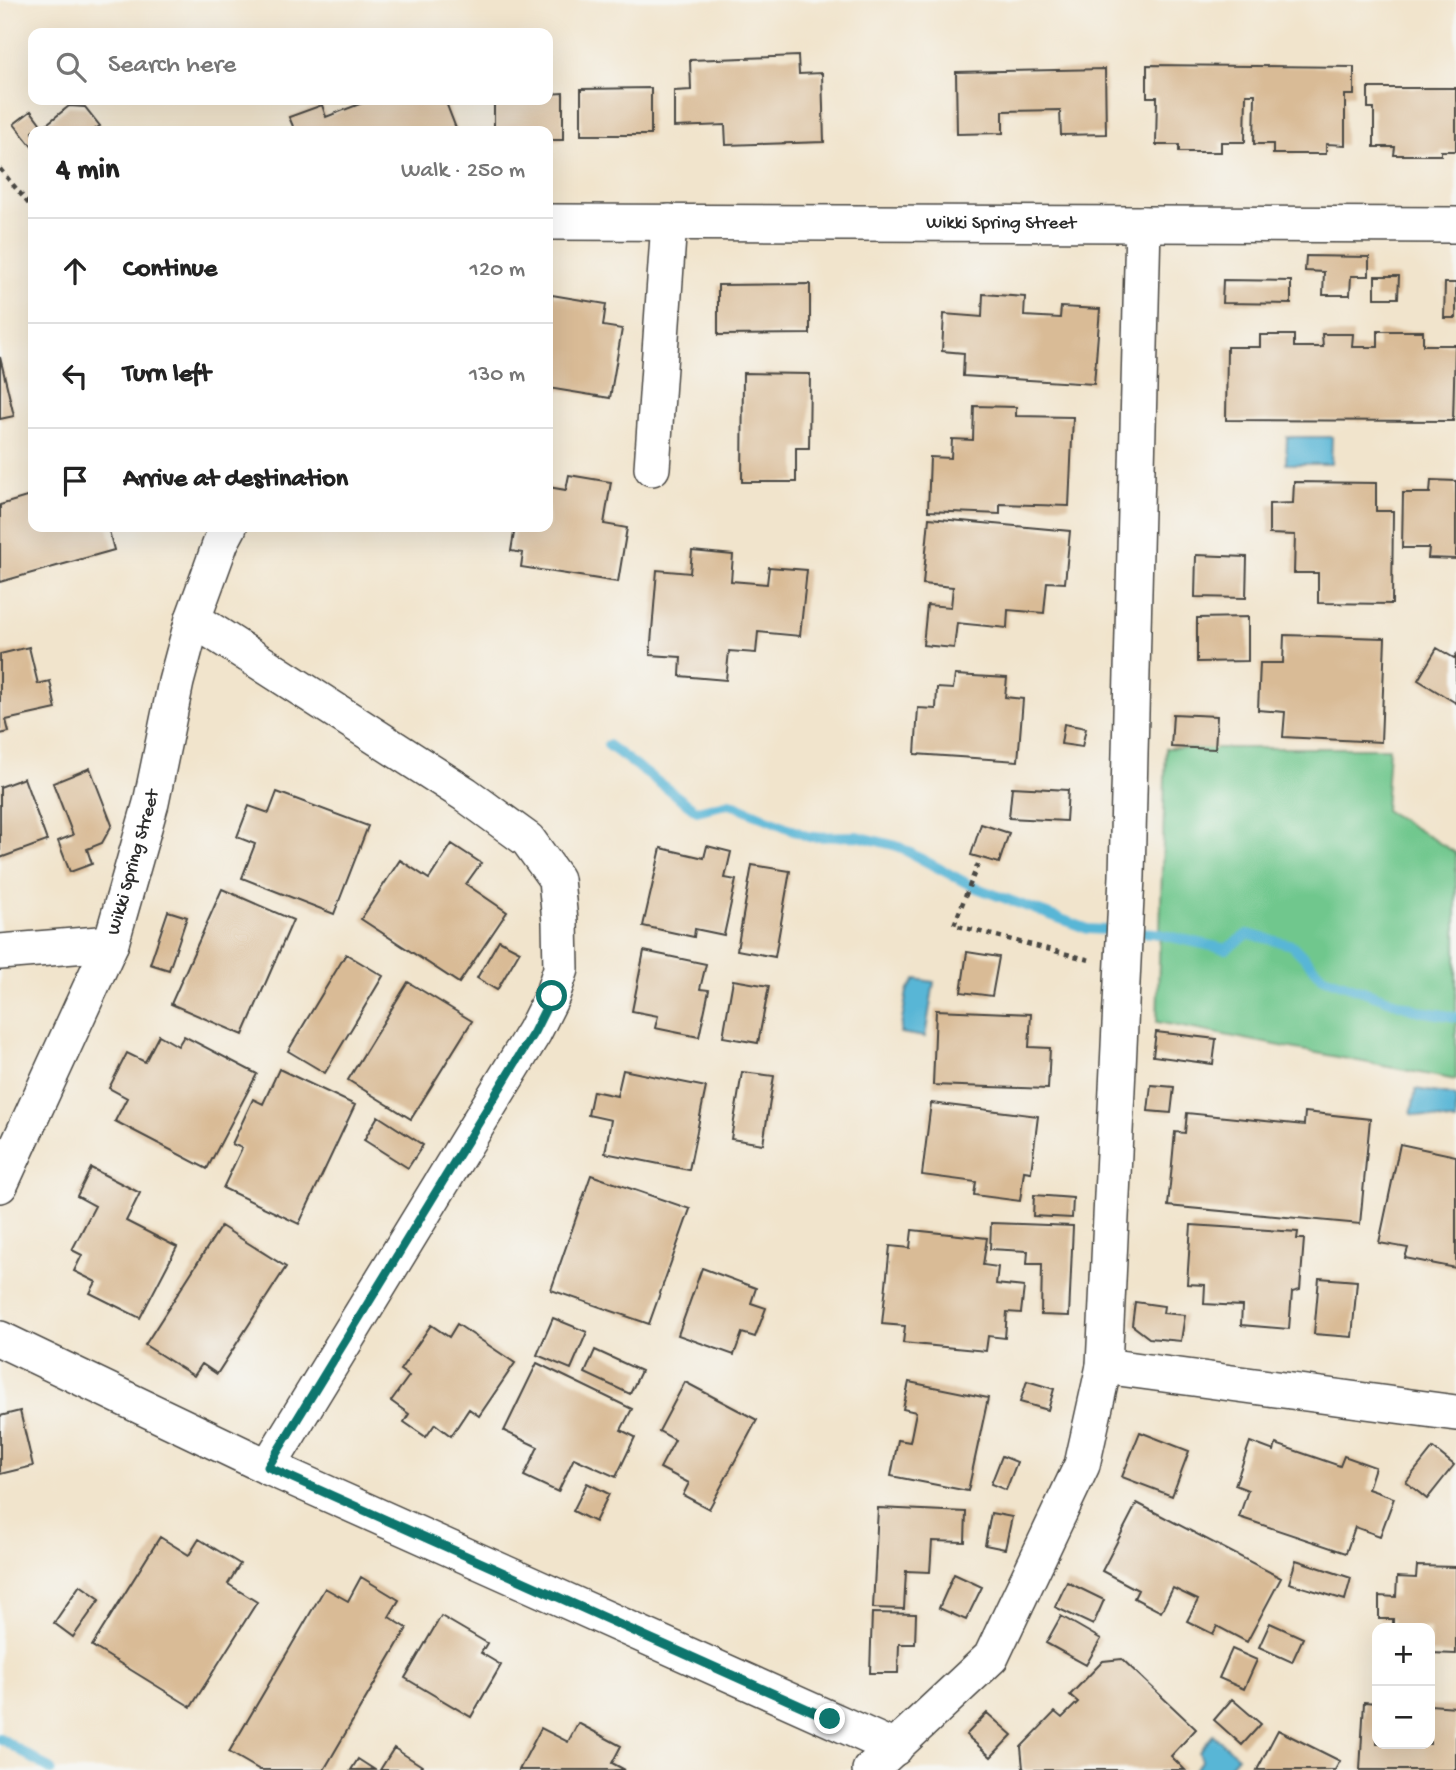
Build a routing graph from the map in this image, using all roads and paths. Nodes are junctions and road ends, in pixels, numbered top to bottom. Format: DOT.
graph roads {
  1 [pos="0,169"];
  2 [pos="28,203"];
  3 [pos="553,222"];
  4 [pos="669,222"];
  5 [pos="1143,224"];
  6 [pos="1456,225"];
  7 [pos="652,468"];
  8 [pos="225,535"];
  9 [pos="193,619"];
  10 [pos="978,864"];
  11 [pos="111,943"];
  12 [pos="0,952"];
  13 [pos="1122,977"];
  14 [pos="0,1185"];
  15 [pos="0,1339"];
  16 [pos="1104,1366"];
  17 [pos="1456,1413"];
  18 [pos="268,1467"];
  19 [pos="883,1759"];
  1 -- 2 [label="path"];
  3 -- 4 [label="street, Wikki Spring Street"];
  4 -- 5 [label="street, Wikki Spring Street"];
  4 -- 7 [label="street"];
  5 -- 6 [label="street, Wikki Spring Street"];
  5 -- 13 [label="street"];
  8 -- 9 [label="street, Wikki Spring Street"];
  9 -- 11 [label="street, Wikki Spring Street"];
  9 -- 18 [label="street"];
  10 -- 13 [label="path"];
  11 -- 12 [label="street"];
  11 -- 14 [label="street, Wikki Spring Street"];
  13 -- 16 [label="street"];
  15 -- 18 [label="street"];
  16 -- 17 [label="street"];
  16 -- 19 [label="street"];
  18 -- 19 [label="street"];
}
